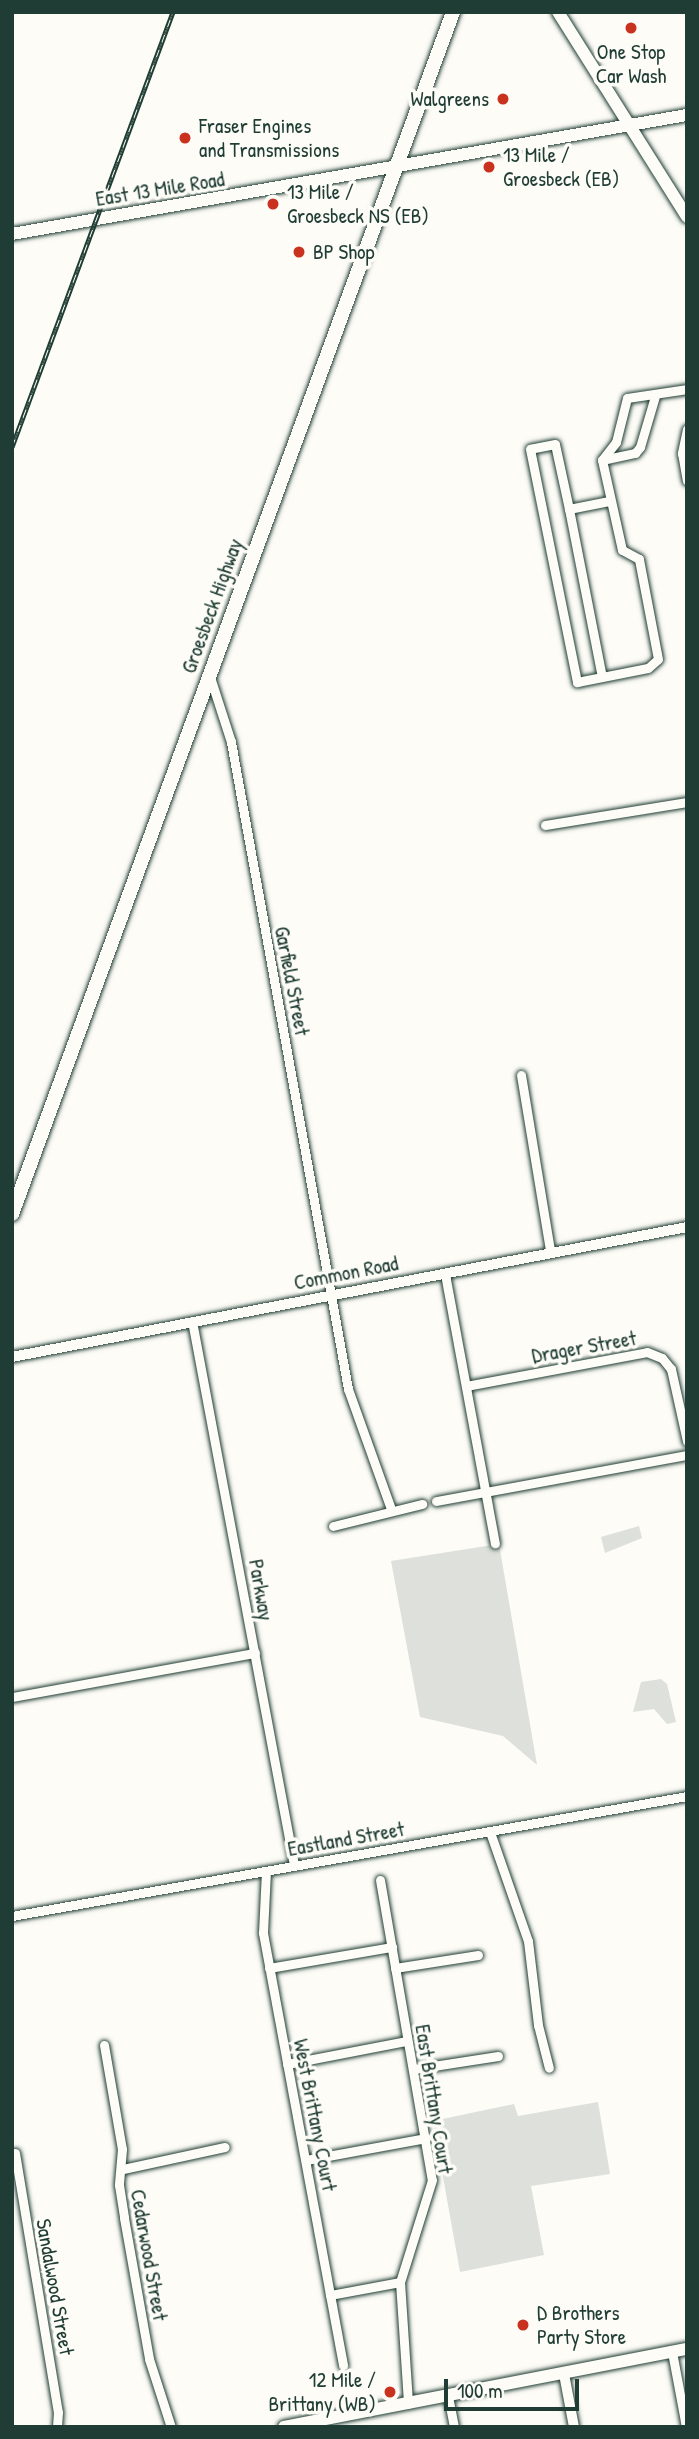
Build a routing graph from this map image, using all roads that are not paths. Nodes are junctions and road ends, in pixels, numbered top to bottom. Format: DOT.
graph roads {
  1 [pos="453,12"];
  2 [pos="558,12"];
  3 [pos="687,115"];
  4 [pos="628,127"];
  5 [pos="395,169"];
  6 [pos="687,217"];
  7 [pos="12,233"];
  8 [pos="687,389"];
  9 [pos="655,396"];
  10 [pos="687,429"];
  11 [pos="602,460"];
  12 [pos="687,481"];
  13 [pos="609,500"];
  14 [pos="569,509"];
  15 [pos="209,676"];
  16 [pos="602,677"];
  17 [pos="687,802"];
  18 [pos="545,825"];
  19 [pos="521,1075"];
  20 [pos="12,1214"];
  21 [pos="687,1227"];
  22 [pos="550,1251"];
  23 [pos="445,1274"];
  24 [pos="333,1295"];
  25 [pos="192,1321"];
  26 [pos="12,1357"];
  27 [pos="466,1387"];
  28 [pos="687,1441"];
  29 [pos="687,1455"];
  30 [pos="485,1492"];
  31 [pos="436,1501"];
  32 [pos="422,1504"];
  33 [pos="391,1509"];
  34 [pos="333,1526"];
  35 [pos="495,1543"];
  36 [pos="255,1653"];
  37 [pos="12,1697"];
  38 [pos="687,1796"];
  39 [pos="490,1832"];
  40 [pos="294,1865"];
  41 [pos="266,1871"];
  42 [pos="380,1880"];
  43 [pos="12,1916"];
  44 [pos="392,1947"];
  45 [pos="478,1955"];
  46 [pos="269,1968"];
  47 [pos="395,1968"];
  48 [pos="407,2041"];
  49 [pos="104,2045"];
  50 [pos="498,2056"];
  51 [pos="287,2064"];
  52 [pos="550,2068"];
  53 [pos="414,2070"];
  54 [pos="426,2138"];
  55 [pos="225,2147"];
  56 [pos="15,2153"];
  57 [pos="306,2160"];
  58 [pos="123,2169"];
  59 [pos="400,2281"];
  60 [pos="330,2295"];
  61 [pos="687,2349"];
  62 [pos="672,2352"];
  63 [pos="343,2366"];
  64 [pos="564,2374"];
  65 [pos="448,2396"];
  66 [pos="408,2404"];
  67 [pos="338,2422"];
  68 [pos="57,2427"];
  69 [pos="171,2427"];
  70 [pos="285,2427"];
  71 [pos="454,2427"];
  72 [pos="574,2427"];
  73 [pos="686,2427"];
  1 -- 5 [label="main road, Groesbeck Highway"];
  2 -- 4 [label="main road"];
  3 -- 4 [label="main road, East 13 Mile Road"];
  4 -- 5 [label="main road, East 13 Mile Road"];
  4 -- 6 [label="main road"];
  5 -- 7 [label="main road, East 13 Mile Road"];
  5 -- 15 [label="main road, Groesbeck Highway"];
  8 -- 9 [label="street"];
  9 -- 11 [label="street"];
  9 -- 11 [label="street"];
  10 -- 12 [label="street"];
  11 -- 13 [label="street"];
  13 -- 14 [label="street"];
  13 -- 16 [label="street"];
  14 -- 16 [label="street"];
  14 -- 16 [label="street"];
  15 -- 20 [label="main road, Groesbeck Highway"];
  15 -- 24 [label="street, Garfield Street"];
  17 -- 18 [label="street"];
  19 -- 22 [label="street"];
  21 -- 22 [label="street, Common Road"];
  22 -- 23 [label="street, Common Road"];
  23 -- 24 [label="street, Common Road"];
  23 -- 27 [label="street"];
  24 -- 25 [label="street, Common Road"];
  24 -- 33 [label="street, Garfield Street"];
  25 -- 26 [label="street, Common Road"];
  25 -- 36 [label="street, Parkway"];
  27 -- 28 [label="street, Drager Street"];
  27 -- 30 [label="street"];
  29 -- 30 [label="street"];
  30 -- 31 [label="street"];
  30 -- 35 [label="street"];
  32 -- 33 [label="street"];
  33 -- 34 [label="street"];
  36 -- 37 [label="street"];
  36 -- 40 [label="street, Parkway"];
  38 -- 39 [label="street, Eastland Street"];
  39 -- 40 [label="street, Eastland Street"];
  39 -- 52 [label="street"];
  40 -- 41 [label="street, Eastland Street"];
  41 -- 43 [label="street, Eastland Street"];
  41 -- 46 [label="street, West Brittany Court"];
  42 -- 44 [label="street, East Brittany Court"];
  44 -- 46 [label="street"];
  44 -- 47 [label="street, East Brittany Court"];
  45 -- 47 [label="street"];
  46 -- 51 [label="street, West Brittany Court"];
  47 -- 48 [label="street, East Brittany Court"];
  48 -- 51 [label="street"];
  48 -- 53 [label="street, East Brittany Court"];
  49 -- 58 [label="street, Cedarwood Street"];
  50 -- 53 [label="street"];
  51 -- 57 [label="street, West Brittany Court"];
  53 -- 54 [label="street, East Brittany Court"];
  54 -- 57 [label="street"];
  54 -- 59 [label="street, East Brittany Court"];
  55 -- 58 [label="street"];
  56 -- 68 [label="street, Sandalwood Street"];
  57 -- 60 [label="street, West Brittany Court"];
  58 -- 69 [label="street, Cedarwood Street"];
  59 -- 60 [label="street"];
  59 -- 66 [label="street, East Brittany Court"];
  60 -- 63 [label="street, West Brittany Court"];
  61 -- 62 [label="main road"];
  62 -- 64 [label="main road"];
  62 -- 73 [label="street"];
  64 -- 65 [label="main road"];
  64 -- 72 [label="street"];
  65 -- 66 [label="main road"];
  65 -- 71 [label="street"];
  66 -- 67 [label="main road"];
  67 -- 70 [label="main road"];
}
